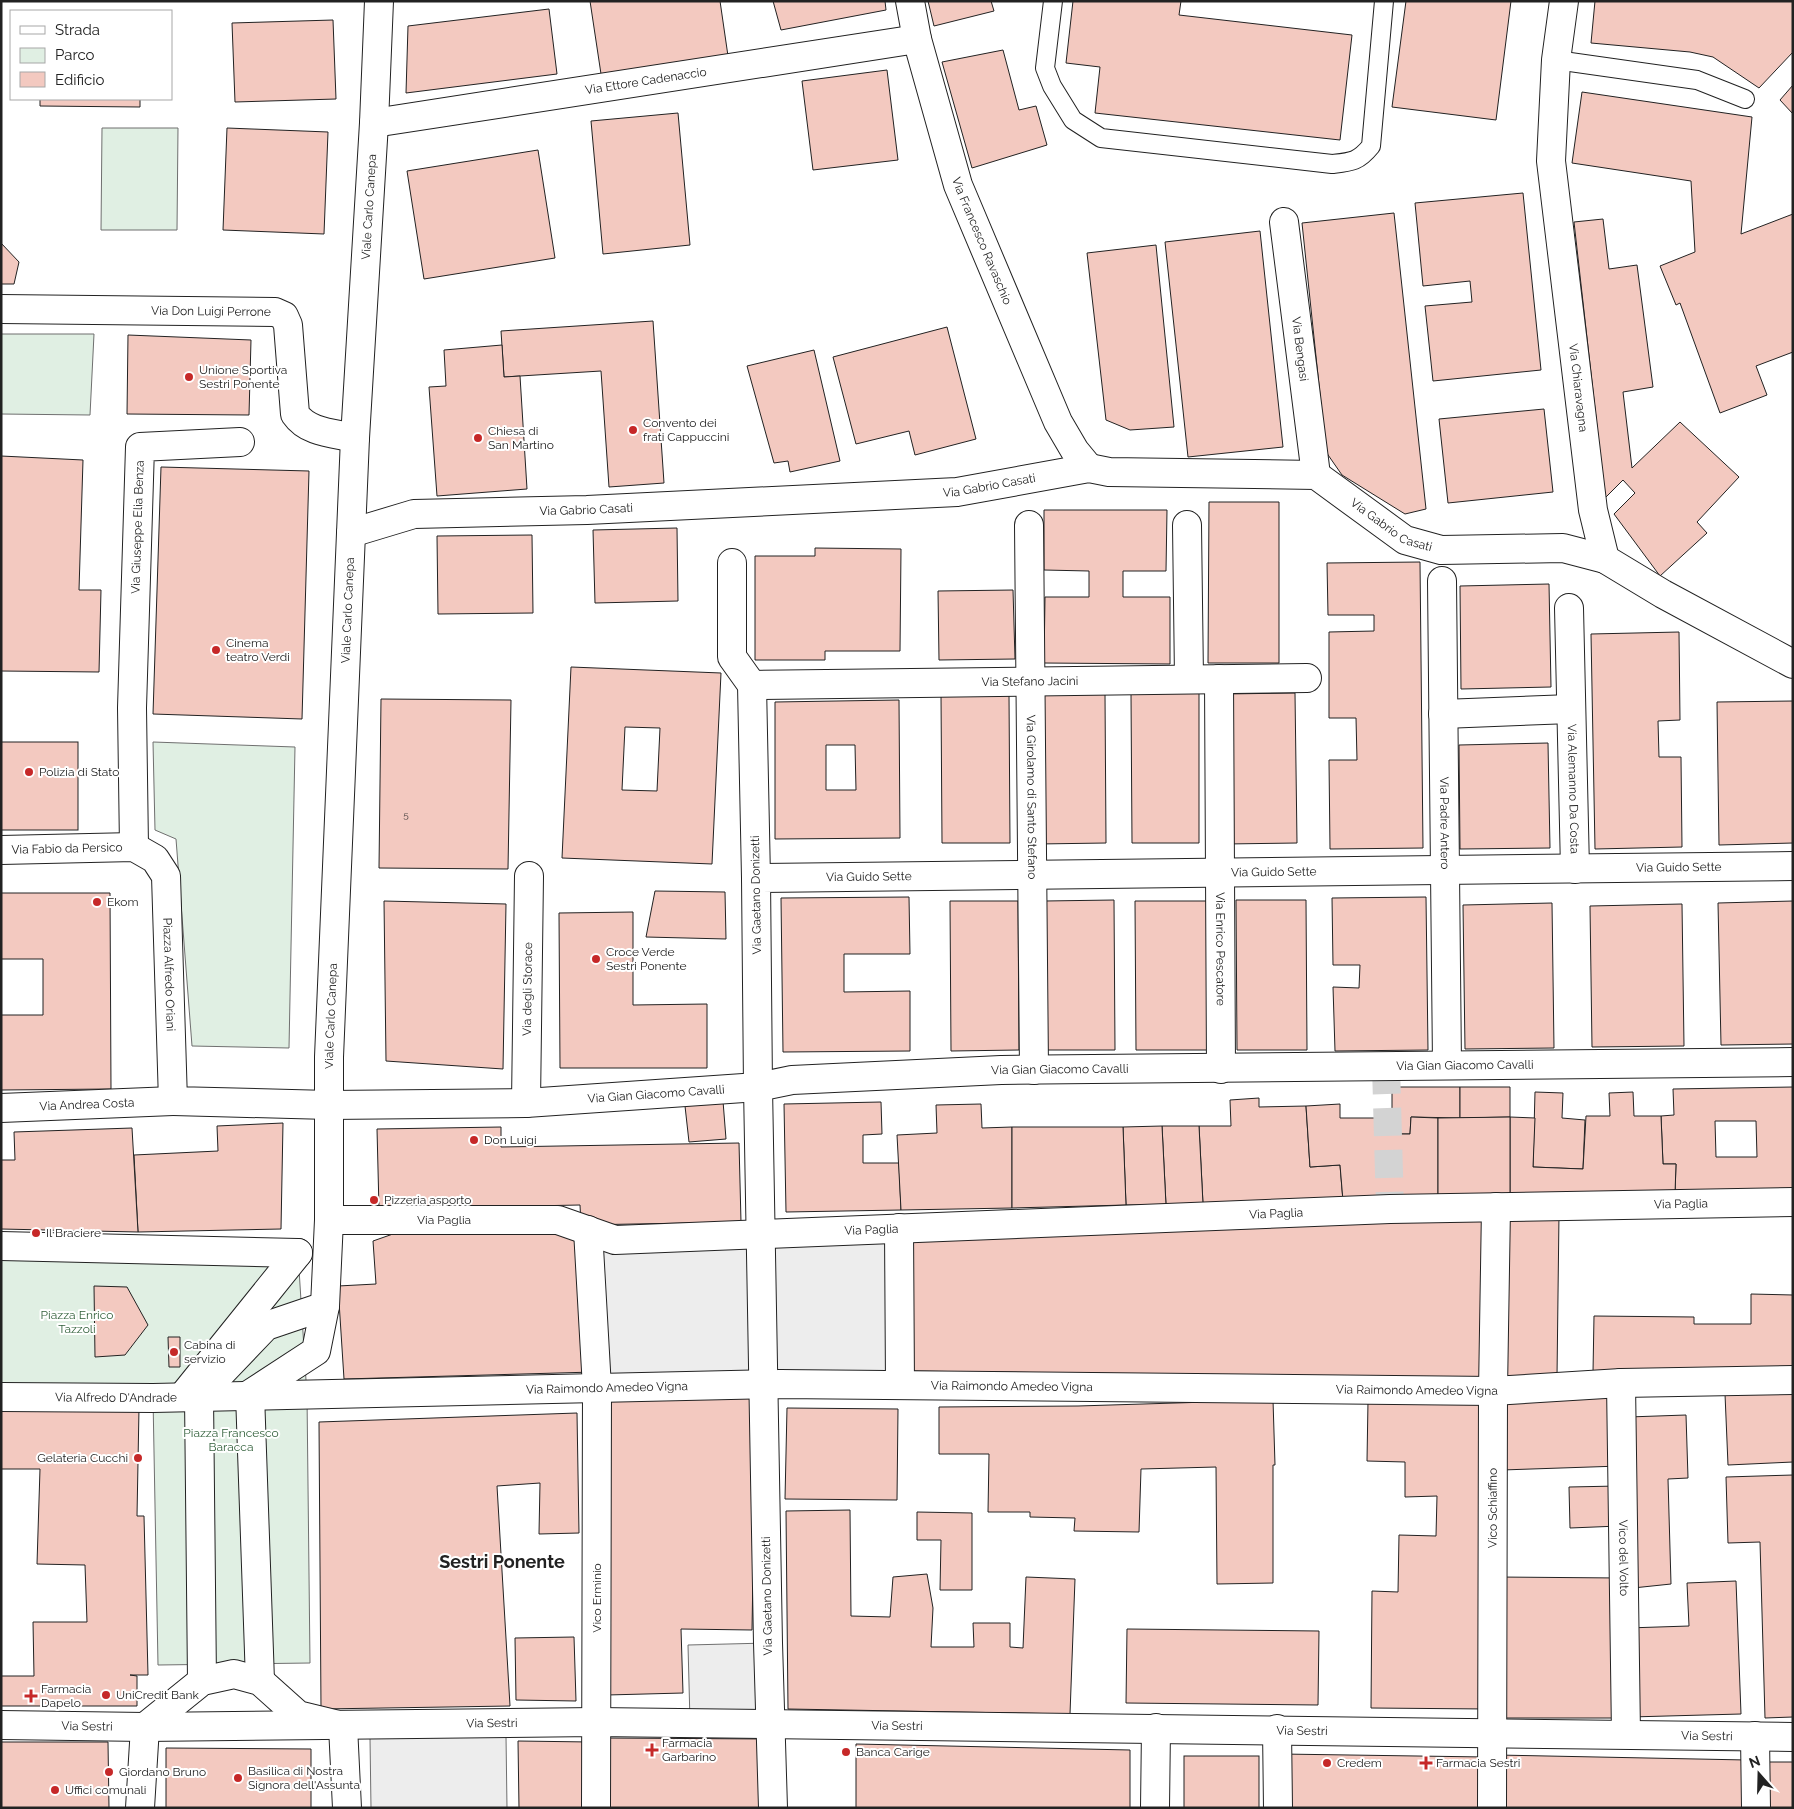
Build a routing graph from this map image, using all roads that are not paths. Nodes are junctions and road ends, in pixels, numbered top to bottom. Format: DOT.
graph roads {
  1 [pos="379,1"];
  2 [pos="910,1"];
  3 [pos="1053,1"];
  4 [pos="1384,1"];
  5 [pos="1564,1"];
  6 [pos="917,39"];
  7 [pos="1556,60"];
  8 [pos="1745,99"];
  9 [pos="374,123"];
  10 [pos="1284,222"];
  11 [pos="1,309"];
  12 [pos="355,438"];
  13 [pos="240,442"];
  14 [pos="1089,468"];
  15 [pos="1316,475"];
  16 [pos="1029,525"];
  17 [pos="1187,525"];
  18 [pos="351,533"];
  19 [pos="1605,559"];
  20 [pos="732,563"];
  21 [pos="1442,581"];
  22 [pos="1569,608"];
  23 [pos="1793,664"];
  24 [pos="1308,678"];
  25 [pos="1219,679"];
  26 [pos="1188,680"];
  27 [pos="1031,681"];
  28 [pos="752,685"];
  29 [pos="1571,710"];
  30 [pos="1443,714"];
  31 [pos="134,847"];
  32 [pos="1,850"];
  33 [pos="1793,866"];
  34 [pos="1574,869"];
  35 [pos="1445,870"];
  36 [pos="1220,872"];
  37 [pos="1033,875"];
  38 [pos="529,876"];
  39 [pos="756,878"];
  40 [pos="1793,1062"];
  41 [pos="1447,1065"];
  42 [pos="1222,1068"];
  43 [pos="1034,1070"];
  44 [pos="758,1087"];
  45 [pos="173,1102"];
  46 [pos="526,1103"];
  47 [pos="329,1105"];
  48 [pos="1,1108"];
  49 [pos="1793,1202"];
  50 [pos="1496,1207"];
  51 [pos="329,1220"];
  52 [pos="899,1228"];
  53 [pos="588,1230"];
  54 [pos="761,1233"];
  55 [pos="1,1246"];
  56 [pos="325,1306"];
  57 [pos="1793,1380"];
  58 [pos="1622,1383"];
  59 [pos="765,1384"];
  60 [pos="900,1386"];
  61 [pos="596,1388"];
  62 [pos="1493,1391"];
  63 [pos="241,1395"];
  64 [pos="191,1396"];
  65 [pos="1,1397"];
  66 [pos="202,1681"];
  67 [pos="260,1681"];
  68 [pos="596,1722"];
  69 [pos="770,1723"];
  70 [pos="1,1725"];
  71 [pos="343,1726"];
  72 [pos="145,1728"];
  73 [pos="1156,1728"];
  74 [pos="1277,1730"];
  75 [pos="1491,1732"];
  76 [pos="1626,1734"];
  77 [pos="1755,1736"];
  78 [pos="1793,1737"];
  79 [pos="140,1808"];
  80 [pos="347,1808"];
  81 [pos="596,1808"];
  82 [pos="773,1808"];
  83 [pos="1155,1808"];
  84 [pos="1278,1808"];
  85 [pos="1492,1808"];
  86 [pos="1756,1808"];
  1 -- 9 [label="street, Viale Carlo Canepa"];
  2 -- 6 [label="street, Via Francesco Ravaschio"];
  3 -- 4 [label="lane"];
  5 -- 7 [label="street, Via Chiaravagna"];
  6 -- 9 [label="street, Via Ettore Cadenaccio"];
  6 -- 14 [label="street, Via Francesco Ravaschio"];
  7 -- 8 [label="lane"];
  7 -- 19 [label="street, Via Chiaravagna"];
  9 -- 12 [label="street, Viale Carlo Canepa"];
  10 -- 15 [label="street, Via Bengasi"];
  11 -- 12 [label="street, Via Don Luigi Perrone"];
  12 -- 18 [label="street, Viale Carlo Canepa"];
  13 -- 31 [label="street, Via Giuseppe Elia Benza"];
  14 -- 15 [label="street, Via Gabrio Casati"];
  14 -- 18 [label="street, Via Gabrio Casati"];
  15 -- 19 [label="street, Via Gabrio Casati"];
  16 -- 27 [label="street, Via Girolamo di Santo Stefano"];
  17 -- 26 [label="street"];
  18 -- 47 [label="street, Viale Carlo Canepa"];
  19 -- 23 [label="street"];
  20 -- 28 [label="street"];
  21 -- 30 [label="street, Via Padre Antero"];
  22 -- 29 [label="street, Via Alemanno Da Costa"];
  24 -- 25 [label="street, Via Stefano Jacini"];
  25 -- 26 [label="street, Via Stefano Jacini"];
  25 -- 36 [label="street, Via Enrico Pescatore"];
  26 -- 27 [label="street, Via Stefano Jacini"];
  27 -- 28 [label="street, Via Stefano Jacini"];
  27 -- 37 [label="street, Via Girolamo di Santo Stefano"];
  28 -- 39 [label="street, Via Gaetano Donizetti"];
  29 -- 30 [label="street, Via Alemanno Da Costa"];
  29 -- 34 [label="street, Via Alemanno Da Costa"];
  30 -- 35 [label="street, Via Padre Antero"];
  31 -- 32 [label="street, Via Fabio da Persico"];
  31 -- 45 [label="street, Piazza Alfredo Oriani"];
  33 -- 34 [label="street, Via Guido Sette"];
  34 -- 35 [label="street, Via Guido Sette"];
  35 -- 36 [label="street, Via Guido Sette"];
  35 -- 41 [label="street, Via Padre Antero"];
  36 -- 37 [label="street, Via Guido Sette"];
  36 -- 42 [label="street, Via Enrico Pescatore"];
  37 -- 39 [label="street, Via Guido Sette"];
  37 -- 43 [label="street, Via Girolamo di Santo Stefano"];
  38 -- 46 [label="street, Via degli Storace"];
  39 -- 44 [label="street, Via Gaetano Donizetti"];
  40 -- 41 [label="street, Via Gian Giacomo Cavalli"];
  41 -- 42 [label="street, Via Gian Giacomo Cavalli"];
  42 -- 43 [label="street, Via Gian Giacomo Cavalli"];
  43 -- 44 [label="street, Via Gian Giacomo Cavalli"];
  44 -- 46 [label="street, Via Gian Giacomo Cavalli"];
  44 -- 54 [label="street, Via Gaetano Donizetti"];
  45 -- 47 [label="street"];
  45 -- 48 [label="street, Via Andrea Costa"];
  46 -- 47 [label="street, Via Gian Giacomo Cavalli"];
  47 -- 51 [label="street, Viale Carlo Canepa"];
  49 -- 50 [label="street, Via Paglia"];
  50 -- 52 [label="street, Via Paglia"];
  50 -- 62 [label="street, Vico Schiaffino"];
  51 -- 53 [label="street, Via Paglia"];
  51 -- 56 [label="street, Viale Carlo Canepa"];
  52 -- 54 [label="street, Via Paglia"];
  52 -- 60 [label="street"];
  53 -- 54 [label="street, Via Paglia"];
  53 -- 61 [label="street, Vico Erminio"];
  54 -- 59 [label="street, Via Gaetano Donizetti"];
  55 -- 64 [label="street"];
  56 -- 63 [label="street, Viale Carlo Canepa"];
  56 -- 64 [label="street"];
  57 -- 58 [label="street, Via Raimondo Amedeo Vigna"];
  58 -- 62 [label="street, Via Raimondo Amedeo Vigna"];
  58 -- 76 [label="street, Vico del Volto"];
  59 -- 60 [label="street, Via Raimondo Amedeo Vigna"];
  59 -- 61 [label="street, Via Raimondo Amedeo Vigna"];
  59 -- 69 [label="street, Via Gaetano Donizetti"];
  60 -- 62 [label="street, Via Raimondo Amedeo Vigna"];
  61 -- 63 [label="street, Via Raimondo Amedeo Vigna"];
  61 -- 68 [label="street, Vico Erminio"];
  62 -- 75 [label="street, Vico Schiaffino"];
  63 -- 64 [label="street, Via Alfredo D'Andrade"];
  63 -- 67 [label="street"];
  64 -- 65 [label="street, Via Alfredo D'Andrade"];
  64 -- 66 [label="street"];
  66 -- 67 [label="street"];
  66 -- 72 [label="street"];
  67 -- 71 [label="street"];
  68 -- 69 [label="street, Via Sestri"];
  68 -- 71 [label="street, Via Sestri"];
  68 -- 81 [label="street, Vico Erminio"];
  69 -- 73 [label="street, Via Sestri"];
  69 -- 82 [label="street, Via Gaetano Donizetti"];
  70 -- 72 [label="street, Via Sestri"];
  71 -- 72 [label="street, Via Sestri"];
  71 -- 80 [label="street"];
  72 -- 79 [label="street"];
  73 -- 74 [label="street, Via Sestri"];
  73 -- 83 [label="street"];
  74 -- 75 [label="street, Via Sestri"];
  74 -- 84 [label="street"];
  75 -- 76 [label="street, Via Sestri"];
  75 -- 85 [label="street, Vico Schiaffino"];
  76 -- 77 [label="street, Via Sestri"];
  77 -- 78 [label="street, Via Sestri"];
  77 -- 86 [label="street"];
}
